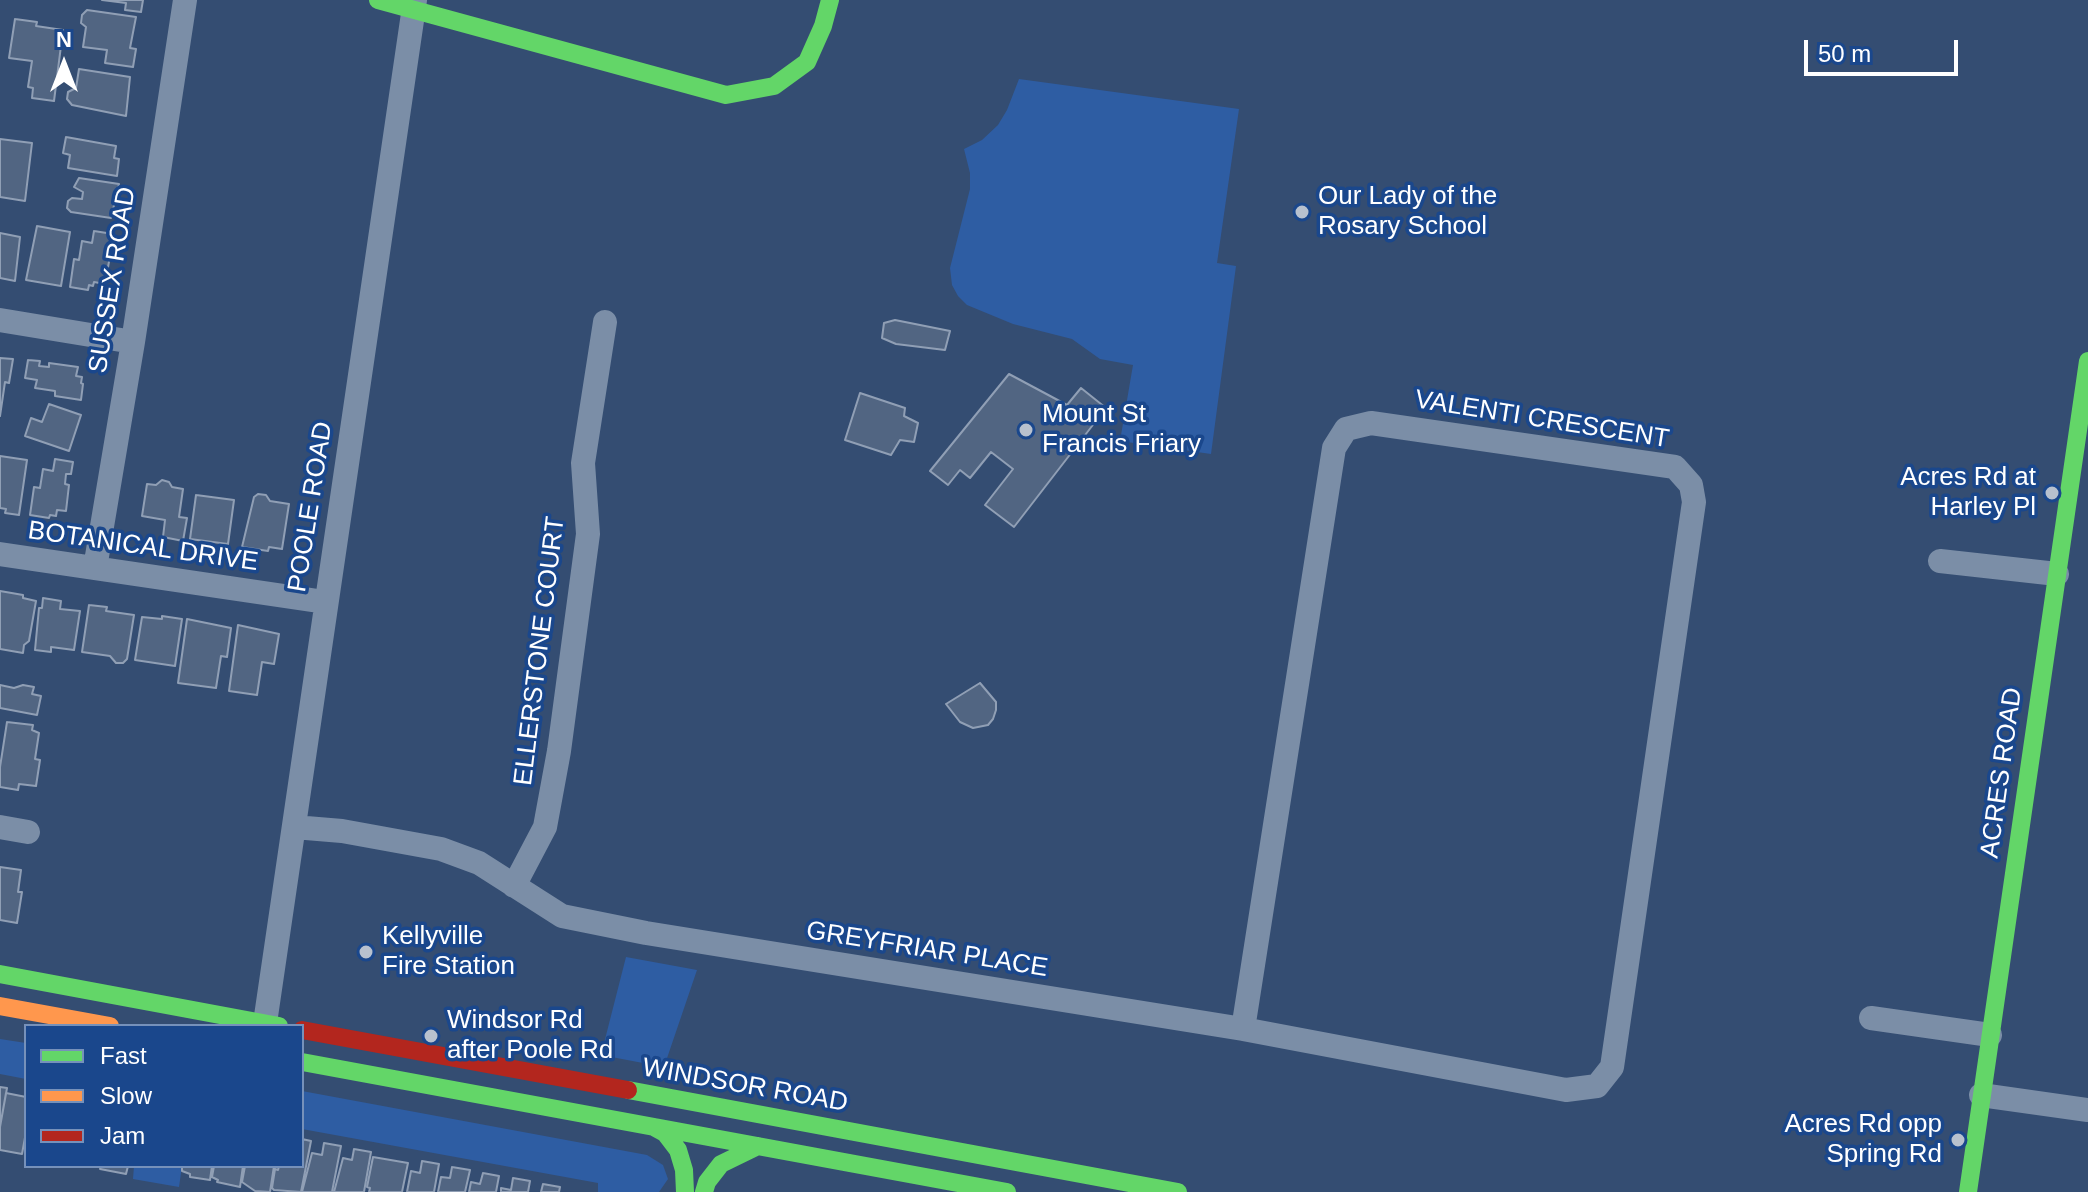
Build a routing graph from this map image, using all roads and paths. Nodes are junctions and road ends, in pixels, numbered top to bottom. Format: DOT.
graph roads {
  1 [pos="185,0"];
  2 [pos="378,0"];
  3 [pos="830,0"];
  4 [pos="414,5"];
  5 [pos="0,320"];
  6 [pos="605,322"];
  7 [pos="133,342"];
  8 [pos="2088,361"];
  9 [pos="0,554"];
  10 [pos="1940,561"];
  11 [pos="95,568"];
  12 [pos="2057,574"];
  13 [pos="325,602"];
  14 [pos="0,827"];
  15 [pos="294,827"];
  16 [pos="28,832"];
  17 [pos="514,886"];
  18 [pos="0,974"];
  19 [pos="0,1006"];
  20 [pos="1871,1018"];
  21 [pos="99,1024"];
  22 [pos="267,1024"];
  23 [pos="272,1024"];
  24 [pos="1243,1029"];
  25 [pos="304,1030"];
  26 [pos="1990,1035"];
  27 [pos="304,1062"];
  28 [pos="1566,1090"];
  29 [pos="1981,1095"];
  30 [pos="2088,1110"];
  31 [pos="654,1127"];
  32 [pos="758,1146"];
  33 [pos="685,1192"];
  34 [pos="704,1192"];
  35 [pos="1007,1192"];
  36 [pos="1178,1192"];
  37 [pos="1968,1192"];
  1 -- 7 [label="street, SUSSEX ROAD"];
  2 -- 4 [label="main road"];
  3 -- 4 [label="main road"];
  4 -- 13 [label="street, POOLE ROAD"];
  5 -- 7 [label="street"];
  6 -- 17 [label="street, ELLERSTONE COURT"];
  7 -- 11 [label="street, SUSSEX ROAD"];
  8 -- 12 [label="main road, ACRES ROAD"];
  9 -- 11 [label="street, BOTANICAL DRIVE"];
  10 -- 12 [label="street"];
  11 -- 13 [label="street, BOTANICAL DRIVE"];
  12 -- 26 [label="main road, ACRES ROAD"];
  13 -- 15 [label="street, POOLE ROAD"];
  14 -- 16 [label="street"];
  15 -- 17 [label="street, GREYFRIAR PLACE"];
  15 -- 23 [label="street, POOLE ROAD"];
  17 -- 24 [label="street, GREYFRIAR PLACE"];
  18 -- 22 [label="main road"];
  19 -- 21 [label="main road"];
  20 -- 26 [label="street"];
  24 -- 28 [label="street, GREYFRIAR PLACE"];
  24 -- 28 [label="street, VALENTI CRESCENT"];
  25 -- 36 [label="main road, WINDSOR ROAD"];
  26 -- 29 [label="main road, ACRES ROAD"];
  27 -- 31 [label="main road"];
  29 -- 30 [label="street"];
  29 -- 37 [label="main road, ACRES ROAD"];
  31 -- 32 [label="main road"];
  31 -- 33 [label="main road"];
  32 -- 34 [label="main road"];
  32 -- 35 [label="main road"];
}
